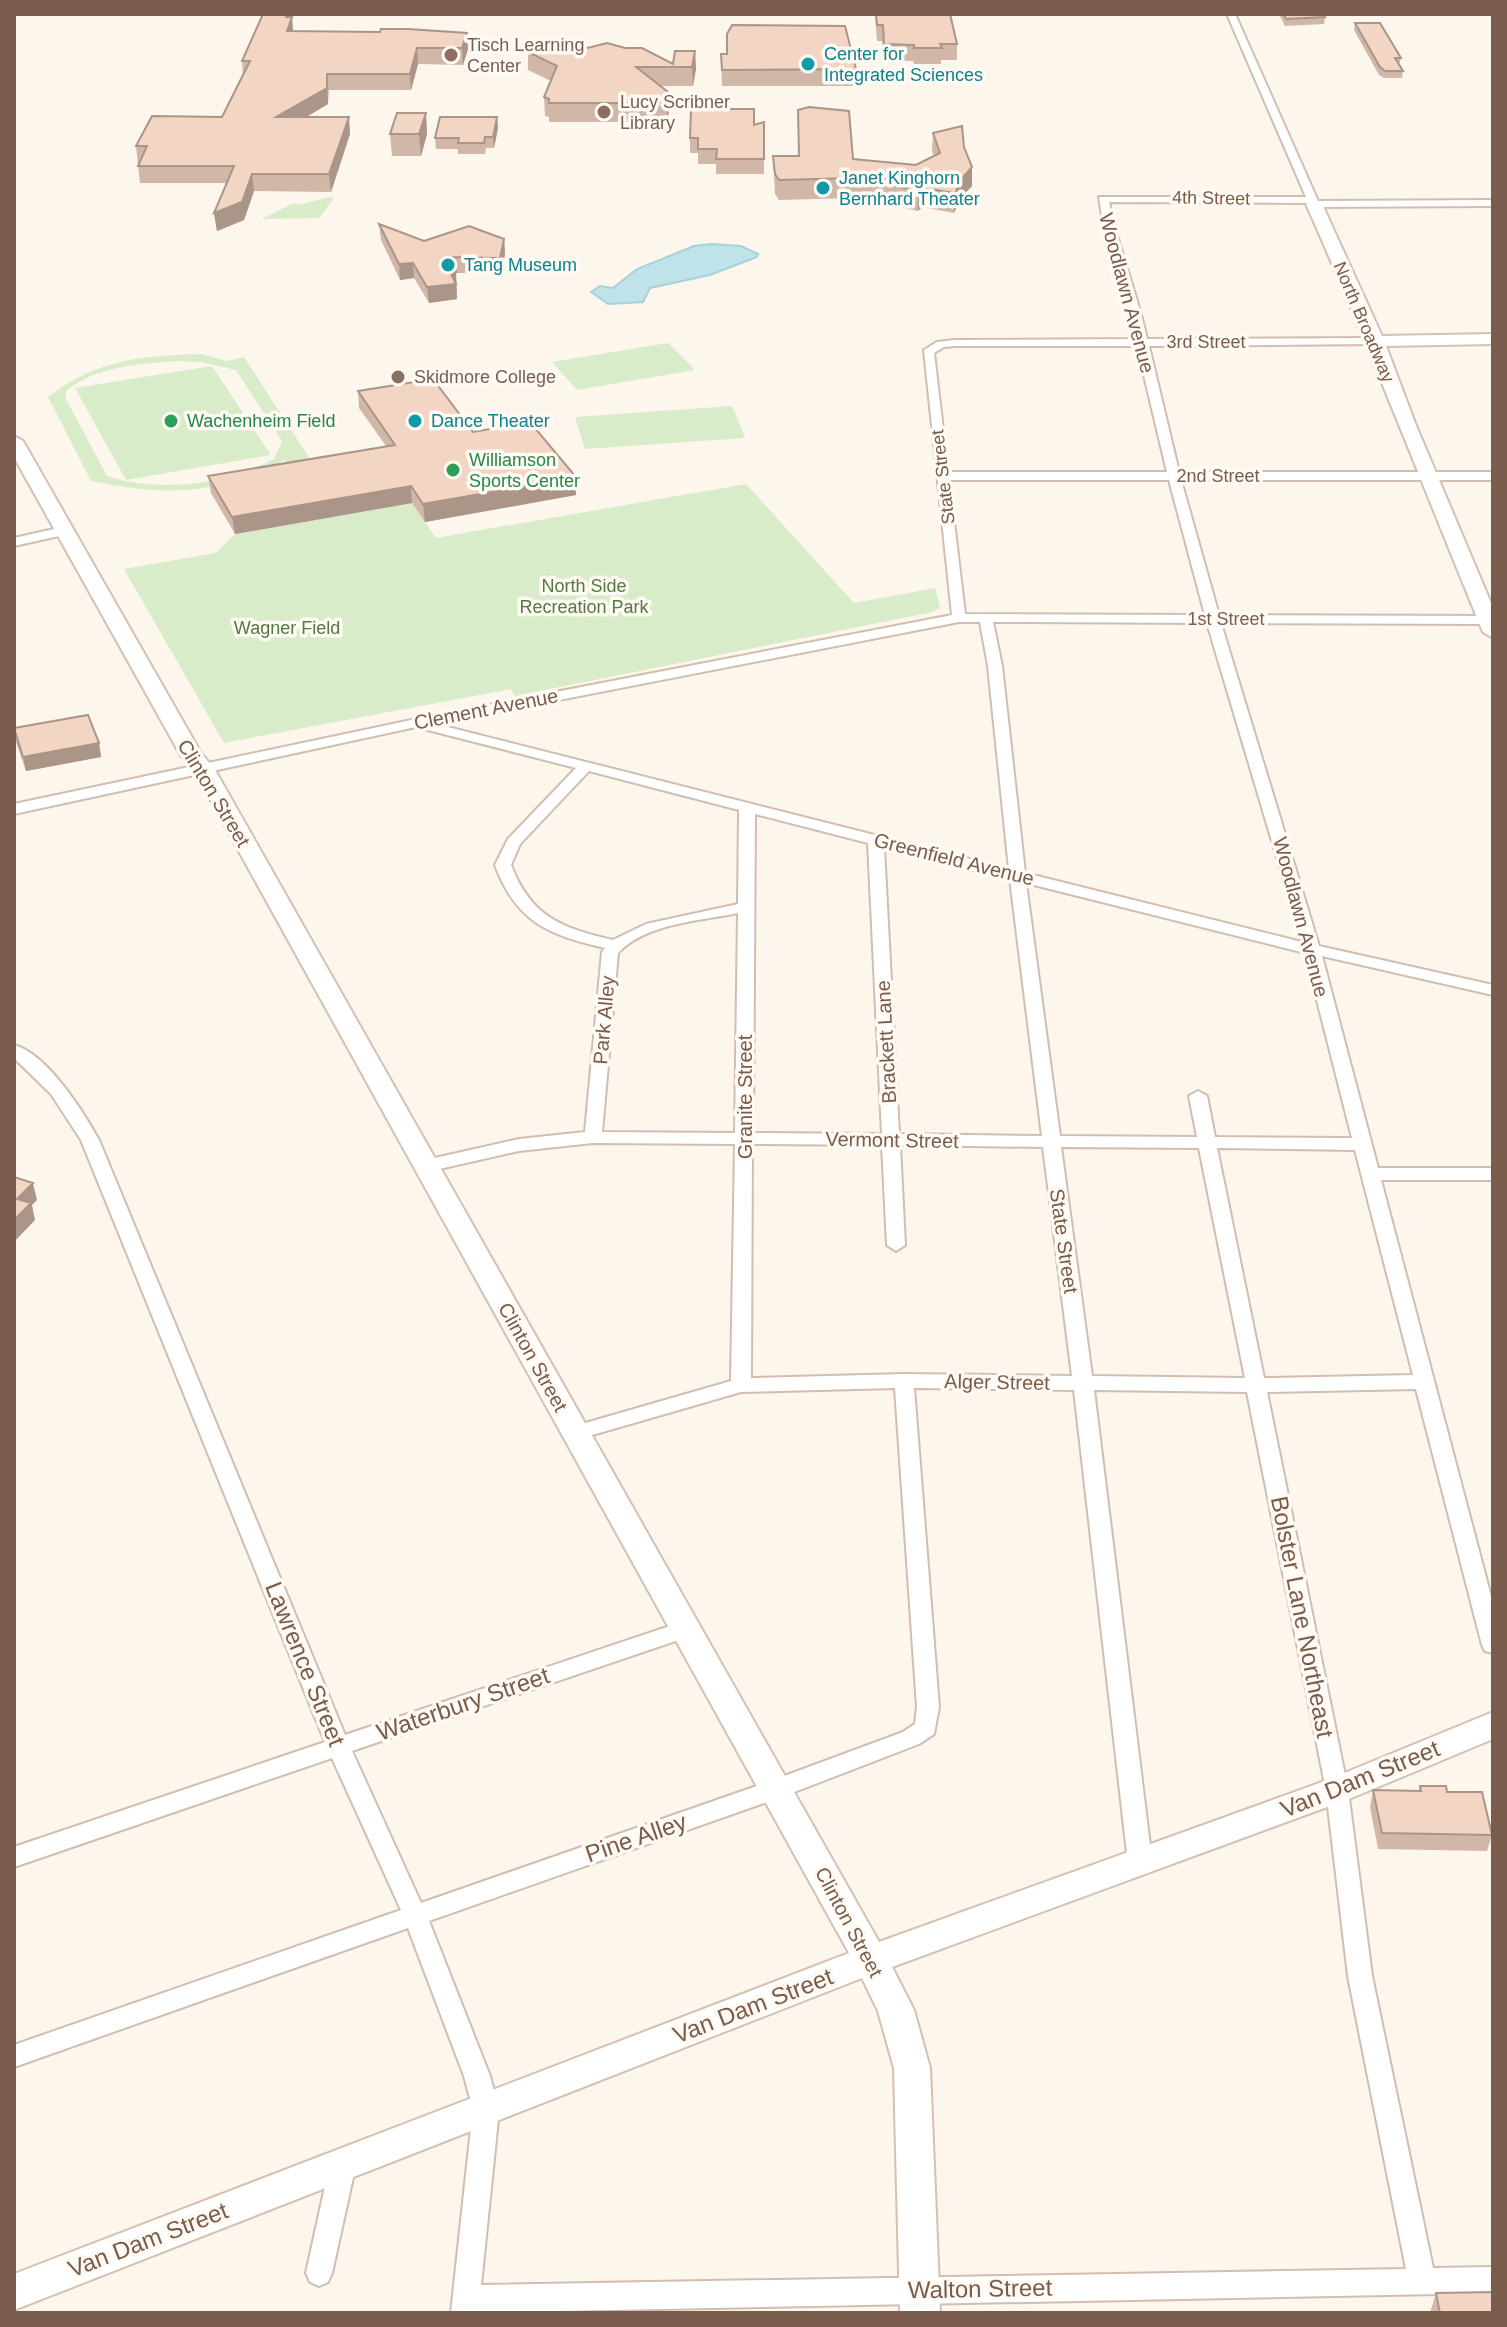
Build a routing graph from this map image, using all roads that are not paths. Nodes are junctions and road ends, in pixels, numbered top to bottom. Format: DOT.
graph roads {
  1 [pos="1231,14"];
  2 [pos="1110,197"];
  3 [pos="1313,202"];
  4 [pos="1493,203"];
  5 [pos="1493,339"];
  6 [pos="1376,341"];
  7 [pos="1143,343"];
  8 [pos="941,344"];
  9 [pos="14,441"];
  10 [pos="942,476"];
  11 [pos="1175,476"];
  12 [pos="1430,476"];
  13 [pos="1493,476"];
  14 [pos="63,531"];
  15 [pos="14,542"];
  16 [pos="959,618"];
  17 [pos="1213,619"];
  18 [pos="986,620"];
  19 [pos="1491,624"];
  20 [pos="416,723"];
  21 [pos="585,767"];
  22 [pos="204,770"];
  23 [pos="747,808"];
  24 [pos="14,809"];
  25 [pos="876,839"];
  26 [pos="1017,875"];
  27 [pos="746,907"];
  28 [pos="614,945"];
  29 [pos="1310,949"];
  30 [pos="1493,990"];
  31 [pos="14,1050"];
  32 [pos="1198,1096"];
  33 [pos="593,1137"];
  34 [pos="744,1138"];
  35 [pos="891,1139"];
  36 [pos="1206,1140"];
  37 [pos="1050,1141"];
  38 [pos="1361,1144"];
  39 [pos="426,1166"];
  40 [pos="1370,1174"];
  41 [pos="1493,1174"];
  42 [pos="896,1245"];
  43 [pos="904,1381"];
  44 [pos="1425,1382"];
  45 [pos="1083,1383"];
  46 [pos="741,1385"];
  47 [pos="1255,1385"];
  48 [pos="575,1433"];
  49 [pos="685,1629"];
  50 [pos="1493,1645"];
  51 [pos="1493,1725"];
  52 [pos="338,1746"];
  53 [pos="776,1789"];
  54 [pos="1337,1790"];
  55 [pos="14,1857"];
  56 [pos="1140,1862"];
  57 [pos="415,1916"];
  58 [pos="870,1960"];
  59 [pos="14,2056"];
  60 [pos="486,2110"];
  61 [pos="343,2164"];
  62 [pos="319,2273"];
  63 [pos="1493,2280"];
  64 [pos="1422,2281"];
  65 [pos="14,2292"];
  66 [pos="919,2301"];
  67 [pos="466,2306"];
  1 -- 3 [label="street, North Broadway"];
  2 -- 3 [label="street, 4th Street"];
  2 -- 7 [label="street, Woodlawn Avenue"];
  3 -- 4 [label="street, 4th Street"];
  3 -- 6 [label="street, North Broadway"];
  5 -- 6 [label="street"];
  6 -- 7 [label="street, 3rd Street"];
  6 -- 12 [label="street, North Broadway"];
  7 -- 8 [label="street, 3rd Street"];
  7 -- 11 [label="street, Woodlawn Avenue"];
  8 -- 10 [label="street, State Street"];
  9 -- 14 [label="street, Clinton Street"];
  10 -- 11 [label="street, 2nd Street"];
  10 -- 16 [label="street, State Street"];
  11 -- 12 [label="street, 2nd Street"];
  11 -- 17 [label="street, Woodlawn Avenue"];
  12 -- 13 [label="street, 2nd Street"];
  12 -- 19 [label="street, North Broadway"];
  14 -- 15 [label="street"];
  14 -- 22 [label="street, Clinton Street"];
  16 -- 18 [label="street, 1st Street"];
  16 -- 20 [label="street, Clement Avenue"];
  17 -- 18 [label="street, 1st Street"];
  17 -- 19 [label="street, 1st Street"];
  17 -- 29 [label="street, Woodlawn Avenue"];
  18 -- 26 [label="street, State Street"];
  20 -- 21 [label="street, Greenfield Avenue"];
  20 -- 22 [label="street, Clement Avenue"];
  21 -- 23 [label="street, Greenfield Avenue"];
  21 -- 28 [label="street"];
  22 -- 24 [label="street, Clement Avenue"];
  22 -- 39 [label="street, Clinton Street"];
  23 -- 25 [label="street, Greenfield Avenue"];
  23 -- 27 [label="street, Granite Street"];
  25 -- 26 [label="street, Greenfield Avenue"];
  25 -- 35 [label="street, Brackett Lane"];
  26 -- 29 [label="street, Greenfield Avenue"];
  26 -- 37 [label="street, State Street"];
  27 -- 28 [label="street"];
  27 -- 34 [label="street, Granite Street"];
  28 -- 33 [label="street, Park Alley"];
  29 -- 30 [label="street, Greenfield Avenue"];
  29 -- 38 [label="street, Woodlawn Avenue"];
  31 -- 52 [label="street, Lawrence Street"];
  32 -- 36 [label="street, Bolster Lane Northeast"];
  33 -- 34 [label="street, Vermont Street"];
  33 -- 39 [label="street, Vermont Street"];
  34 -- 35 [label="street, Vermont Street"];
  34 -- 46 [label="street, Granite Street"];
  35 -- 37 [label="street, Vermont Street"];
  35 -- 42 [label="street, Brackett Lane"];
  36 -- 37 [label="street, Vermont Street"];
  36 -- 38 [label="street, Vermont Street"];
  36 -- 47 [label="street, Bolster Lane Northeast"];
  37 -- 45 [label="street, State Street"];
  38 -- 40 [label="street, Woodlawn Avenue"];
  39 -- 48 [label="street, Clinton Street"];
  40 -- 41 [label="street"];
  40 -- 44 [label="street, Woodlawn Avenue"];
  43 -- 45 [label="street, Alger Street"];
  43 -- 46 [label="street, Alger Street"];
  43 -- 53 [label="street, Pine Alley"];
  44 -- 47 [label="street, Alger Street"];
  44 -- 50 [label="street, Woodlawn Avenue"];
  45 -- 47 [label="street, Alger Street"];
  45 -- 56 [label="street, State Street"];
  46 -- 48 [label="street, Alger Street"];
  47 -- 54 [label="street, Bolster Lane Northeast"];
  48 -- 49 [label="street, Clinton Street"];
  49 -- 52 [label="street, Waterbury Street"];
  49 -- 53 [label="street, Clinton Street"];
  51 -- 54 [label="street, Van Dam Street"];
  52 -- 55 [label="street, Waterbury Street"];
  52 -- 57 [label="street, Lawrence Street"];
  53 -- 57 [label="street, Pine Alley"];
  53 -- 58 [label="street, Clinton Street"];
  54 -- 56 [label="street, Van Dam Street"];
  54 -- 64 [label="street, Bolster Lane Northeast"];
  56 -- 58 [label="street, Van Dam Street"];
  57 -- 59 [label="street, Pine Alley"];
  57 -- 60 [label="street, Lawrence Street"];
  58 -- 60 [label="street, Van Dam Street"];
  58 -- 66 [label="street, Clinton Street"];
  60 -- 61 [label="street, Van Dam Street"];
  60 -- 67 [label="street, Lawrence Street"];
  61 -- 62 [label="street"];
  61 -- 65 [label="street, Van Dam Street"];
  63 -- 64 [label="street, Walton Street"];
  64 -- 66 [label="street, Walton Street"];
  66 -- 67 [label="street, Walton Street"];
}
